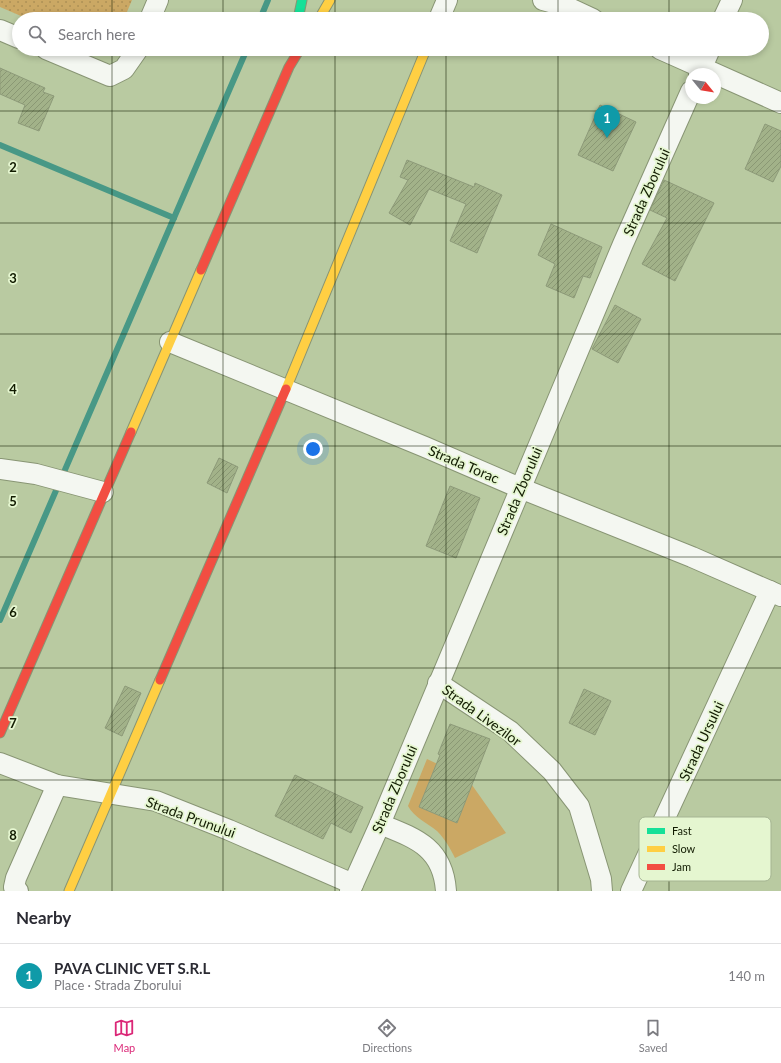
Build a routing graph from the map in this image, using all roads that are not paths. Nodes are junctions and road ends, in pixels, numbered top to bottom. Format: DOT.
graph roads {
  1 [pos="158,0"];
  2 [pos="302,0"];
  3 [pos="330,0"];
  4 [pos="447,0"];
  5 [pos="543,0"];
  6 [pos="732,0"];
  7 [pos="153,12"];
  8 [pos="299,12"];
  9 [pos="322,12"];
  10 [pos="442,12"];
  11 [pos="578,12"];
  12 [pos="727,12"];
  13 [pos="0,30"];
  14 [pos="12,35"];
  15 [pos="63,56"];
  16 [pos="133,56"];
  17 [pos="291,56"];
  18 [pos="296,56"];
  19 [pos="423,56"];
  20 [pos="673,56"];
  21 [pos="707,56"];
  22 [pos="289,67"];
  23 [pos="695,68"];
  24 [pos="701,68"];
  25 [pos="721,79"];
  26 [pos="781,103"];
  27 [pos="685,104"];
  28 [pos="170,342"];
  29 [pos="285,390"];
  30 [pos="0,469"];
  31 [pos="520,488"];
  32 [pos="103,492"];
  33 [pos="776,594"];
  34 [pos="438,683"];
  35 [pos="0,733"];
  36 [pos="0,763"];
  37 [pos="57,785"];
  38 [pos="110,794"];
  39 [pos="668,817"];
  40 [pos="380,824"];
  41 [pos="639,877"];
  42 [pos="352,888"];
  43 [pos="18,891"];
  44 [pos="69,891"];
  45 [pos="446,891"];
  46 [pos="602,891"];
  47 [pos="632,891"];
  1 -- 7 [label="street"];
  2 -- 8 [label="street"];
  3 -- 9 [label="street"];
  4 -- 10 [label="street"];
  5 -- 11 [label="street"];
  6 -- 12 [label="street"];
  13 -- 14 [label="street"];
  15 -- 16 [label="street"];
  17 -- 22 [label="street"];
  18 -- 22 [label="street"];
  19 -- 29 [label="street"];
  20 -- 23 [label="street"];
  21 -- 24 [label="street"];
  22 -- 28 [label="street"];
  25 -- 26 [label="street"];
  27 -- 31 [label="street, Strada Zborului"];
  28 -- 29 [label="street, Strada Torac"];
  28 -- 32 [label="street"];
  29 -- 31 [label="street, Strada Torac"];
  29 -- 38 [label="street"];
  30 -- 32 [label="street"];
  31 -- 33 [label="street, Strada Torac"];
  31 -- 34 [label="street, Strada Zborului"];
  32 -- 35 [label="street"];
  33 -- 39 [label="street, Strada Ursului"];
  34 -- 40 [label="street, Strada Zborului"];
  34 -- 46 [label="street, Strada Livezilor"];
  36 -- 37 [label="street, Strada Prunului"];
  37 -- 38 [label="street, Strada Prunului"];
  37 -- 43 [label="street"];
  38 -- 42 [label="street, Strada Prunului"];
  38 -- 44 [label="street"];
  40 -- 42 [label="street, Strada Zborului"];
  40 -- 45 [label="street"];
  41 -- 47 [label="street, Strada Ursului"];
}
